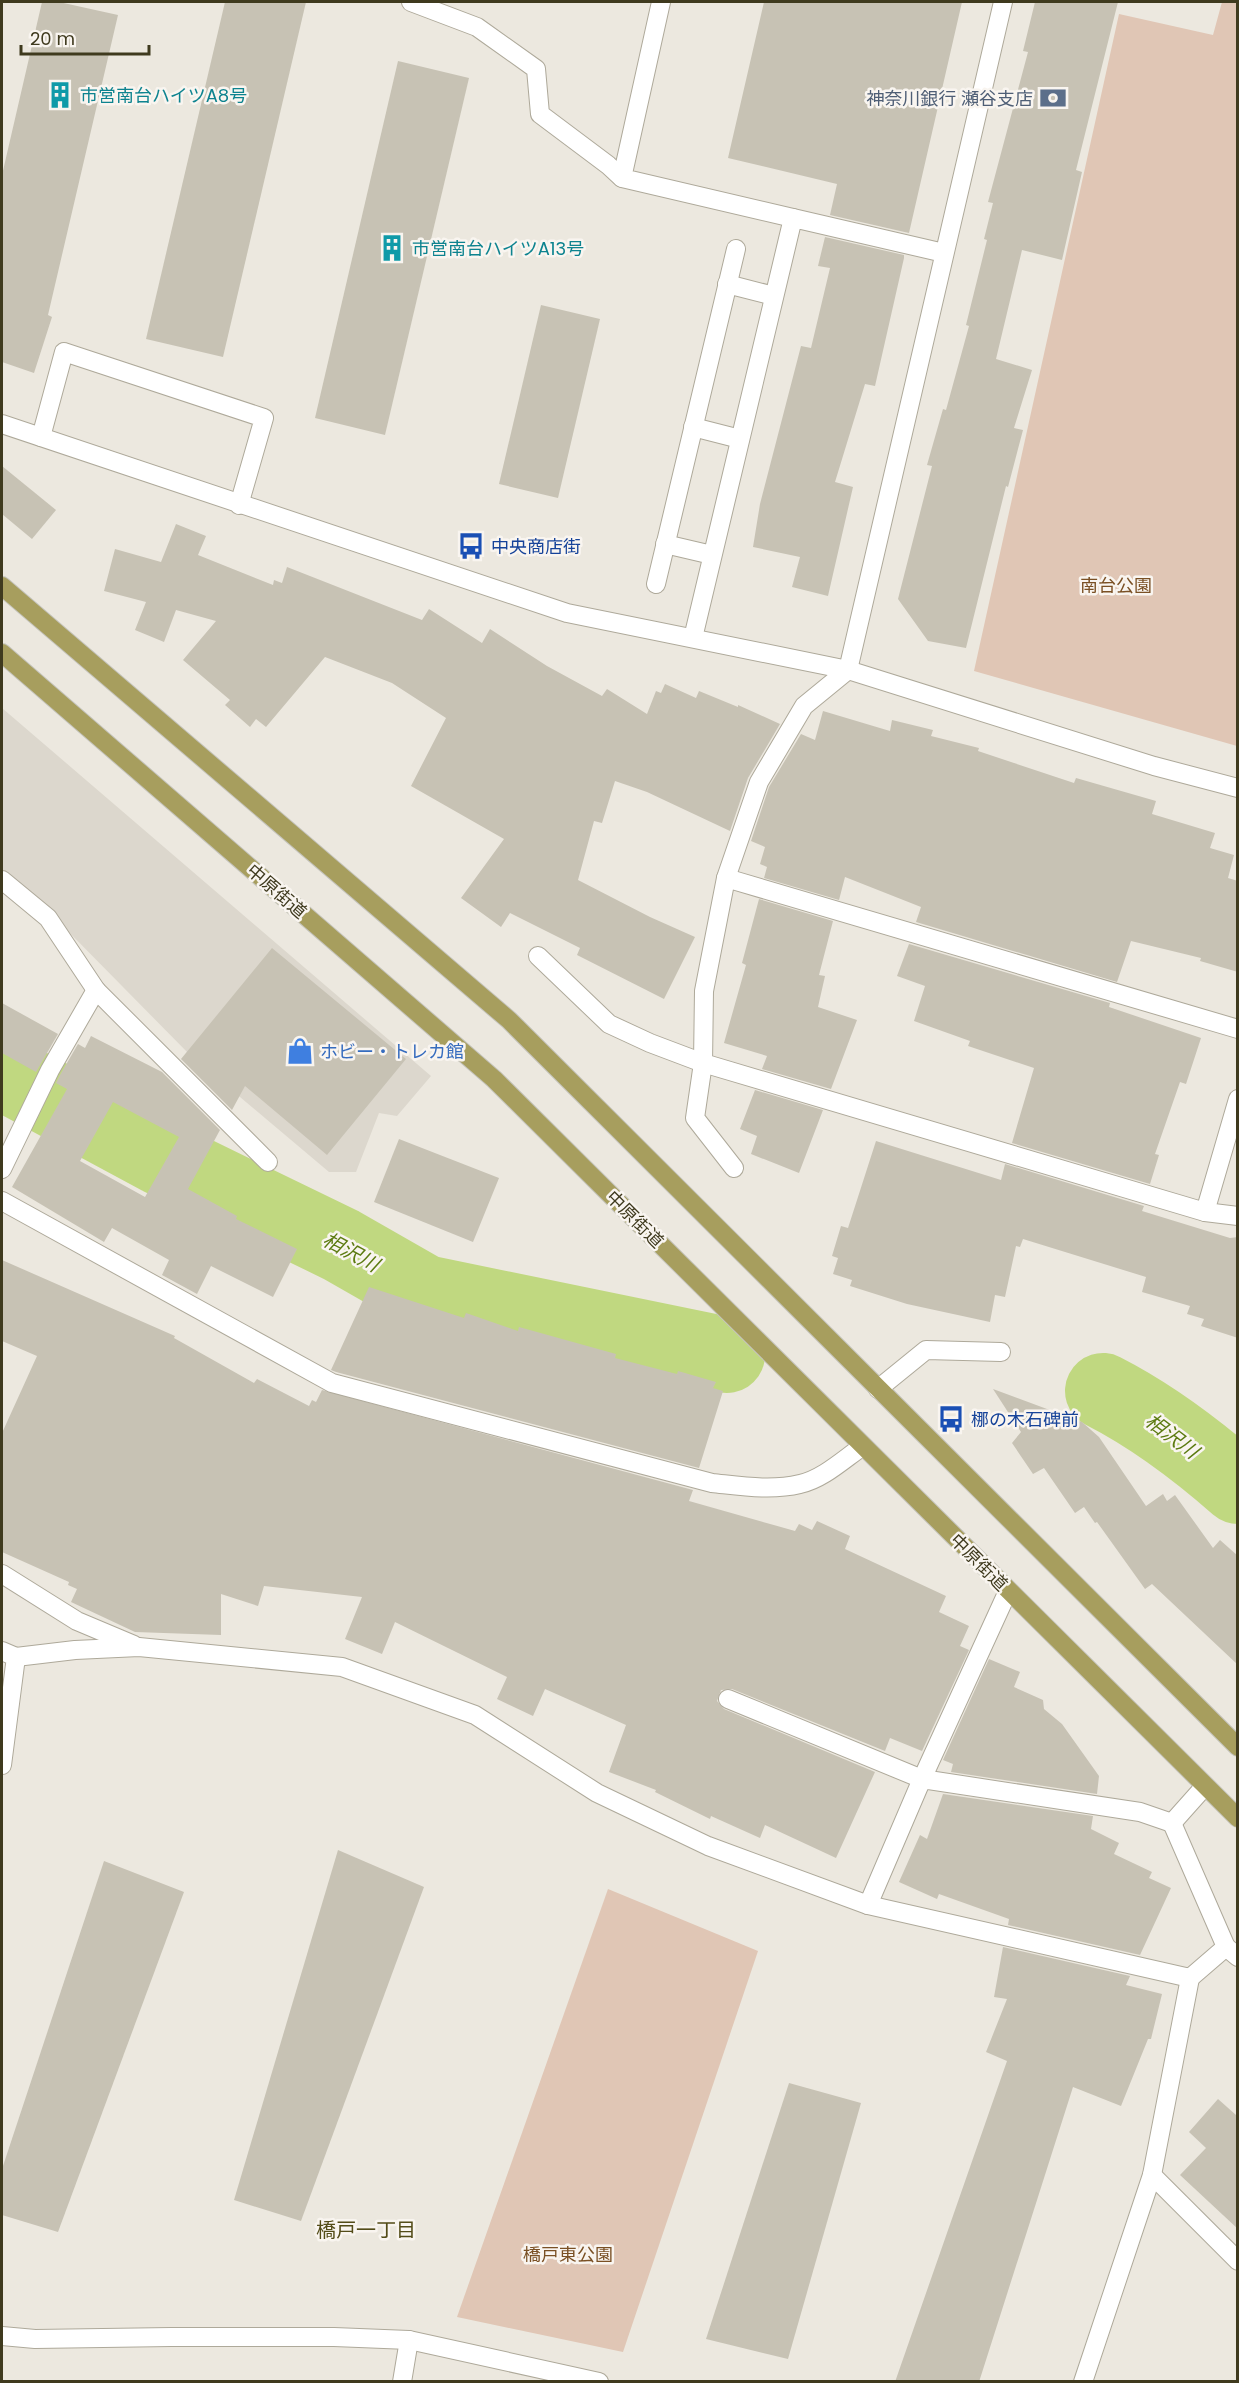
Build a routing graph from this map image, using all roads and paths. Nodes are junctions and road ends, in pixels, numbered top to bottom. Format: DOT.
graph roads {
  1 [pos="411,2"];
  2 [pos="661,2"];
  3 [pos="1002,2"];
  4 [pos="622,178"];
  5 [pos="794,218"];
  6 [pos="736,249"];
  7 [pos="944,253"];
  8 [pos="727,284"];
  9 [pos="774,296"];
  10 [pos="2,424"];
  11 [pos="693,427"];
  12 [pos="41,437"];
  13 [pos="740,440"];
  14 [pos="238,505"];
  15 [pos="665,544"];
  16 [pos="712,555"];
  17 [pos="656,584"];
  18 [pos="2,586"];
  19 [pos="693,638"];
  20 [pos="2,653"];
  21 [pos="848,670"];
  22 [pos="1238,788"];
  23 [pos="726,878"];
  24 [pos="2,880"];
  25 [pos="538,956"];
  26 [pos="96,990"];
  27 [pos="1238,1029"];
  28 [pos="703,1063"];
  29 [pos="1238,1099"];
  30 [pos="267,1162"];
  31 [pos="734,1168"];
  32 [pos="2,1169"];
  33 [pos="2,1201"];
  34 [pos="1205,1212"];
  35 [pos="1238,1216"];
  36 [pos="1001,1352"];
  37 [pos="878,1389"];
  38 [pos="863,1446"];
  39 [pos="2,1574"];
  40 [pos="1008,1591"];
  41 [pos="139,1647"];
  42 [pos="9,1654"];
  43 [pos="728,1699"];
  44 [pos="1238,1747"];
  45 [pos="2,1765"];
  46 [pos="922,1779"];
  47 [pos="1205,1786"];
  48 [pos="1238,1818"];
  49 [pos="1172,1823"];
  50 [pos="868,1905"];
  51 [pos="1232,1952"];
  52 [pos="1190,1978"];
  53 [pos="1152,2175"];
  54 [pos="1238,2261"];
  55 [pos="2,2336"];
  56 [pos="409,2340"];
  57 [pos="402,2382"];
  58 [pos="599,2382"];
  59 [pos="1083,2382"];
  1 -- 4 [label="street"];
  2 -- 4 [label="street"];
  3 -- 7 [label="street"];
  4 -- 5 [label="street"];
  5 -- 7 [label="street"];
  5 -- 9 [label="street"];
  6 -- 8 [label="street"];
  7 -- 21 [label="street"];
  8 -- 9 [label="street"];
  8 -- 11 [label="street"];
  9 -- 13 [label="street"];
  10 -- 12 [label="street"];
  11 -- 13 [label="street"];
  11 -- 15 [label="street"];
  12 -- 14 [label="street"];
  12 -- 14 [label="street"];
  13 -- 16 [label="street"];
  14 -- 19 [label="street"];
  15 -- 16 [label="street"];
  15 -- 17 [label="street"];
  16 -- 19 [label="street"];
  18 -- 37 [label="main road"];
  19 -- 21 [label="street"];
  20 -- 38 [label="main road, 中原街道"];
  21 -- 22 [label="street"];
  21 -- 23 [label="street"];
  23 -- 27 [label="street"];
  23 -- 28 [label="street"];
  24 -- 26 [label="street"];
  25 -- 28 [label="street"];
  26 -- 30 [label="street"];
  26 -- 32 [label="street"];
  28 -- 31 [label="street"];
  28 -- 34 [label="street"];
  29 -- 34 [label="street"];
  33 -- 38 [label="street"];
  34 -- 35 [label="street"];
  36 -- 37 [label="street"];
  37 -- 44 [label="main road"];
  38 -- 40 [label="main road, 中原街道"];
  39 -- 41 [label="street"];
  40 -- 46 [label="street"];
  40 -- 47 [label="main road, 中原街道"];
  41 -- 42 [label="street"];
  41 -- 50 [label="street"];
  42 -- 45 [label="street"];
  43 -- 46 [label="street"];
  46 -- 49 [label="street"];
  46 -- 50 [label="street"];
  47 -- 48 [label="main road, 中原街道"];
  47 -- 49 [label="street"];
  49 -- 51 [label="street"];
  50 -- 52 [label="street"];
  51 -- 52 [label="street"];
  52 -- 53 [label="street"];
  53 -- 54 [label="street"];
  53 -- 59 [label="street"];
  55 -- 56 [label="street"];
  56 -- 57 [label="street"];
  56 -- 58 [label="street"];
}
